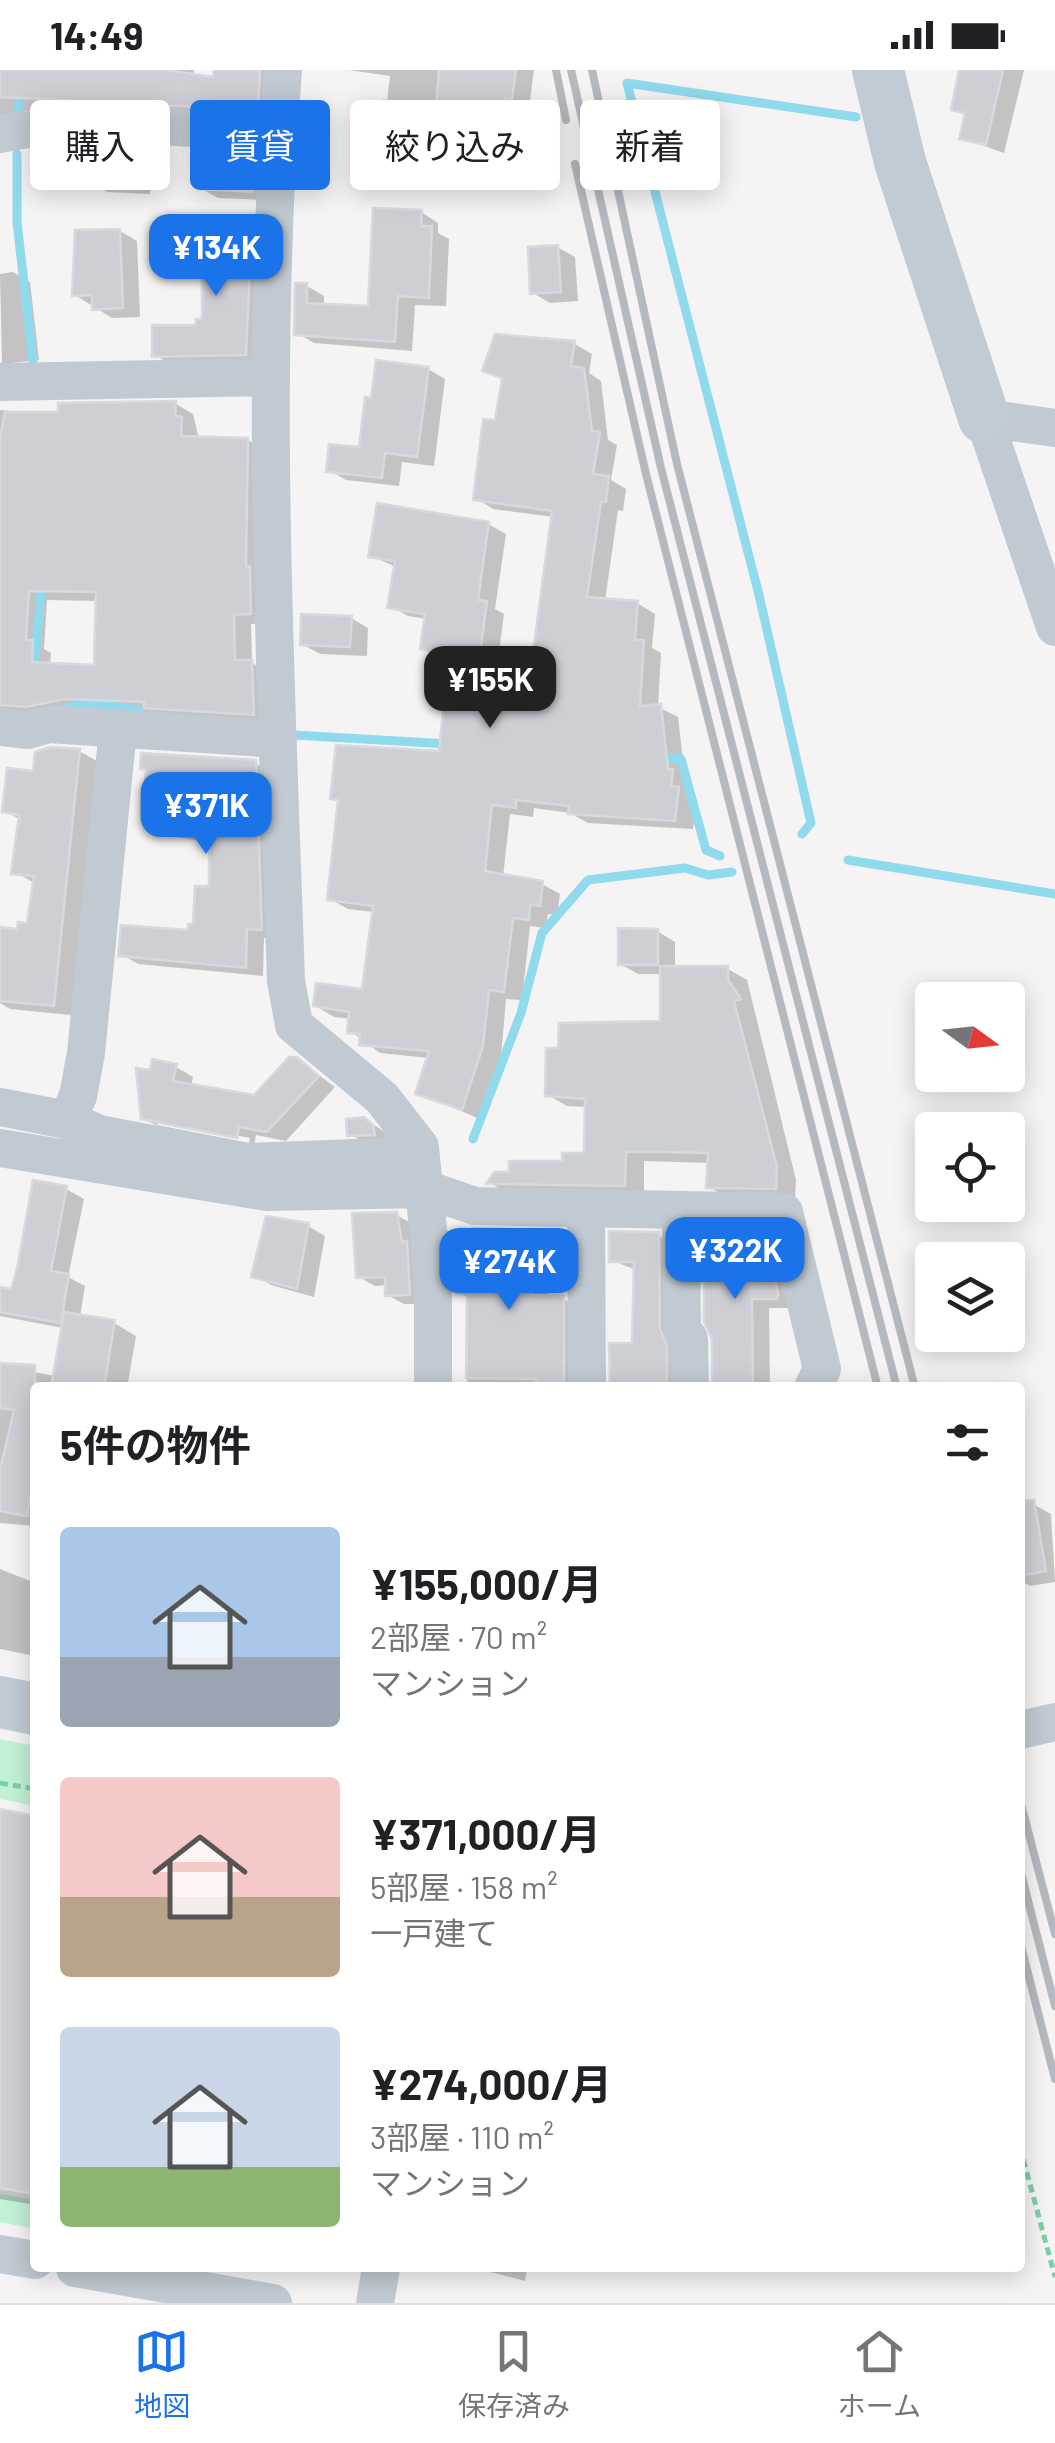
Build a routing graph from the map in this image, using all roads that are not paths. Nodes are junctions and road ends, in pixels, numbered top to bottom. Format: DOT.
graph roads {
  1 [pos="283,70"];
  2 [pos="878,70"];
  3 [pos="281,100"];
  4 [pos="190,128"];
  5 [pos="0,134"];
  6 [pos="276,190"];
  7 [pos="270,376"];
  8 [pos="0,382"];
  9 [pos="984,418"];
  10 [pos="1055,428"];
  11 [pos="1055,627"];
  12 [pos="0,728"];
  13 [pos="118,729"];
  14 [pos="278,739"];
  15 [pos="0,1108"];
  16 [pos="67,1120"];
  17 [pos="420,1147"];
  18 [pos="0,1148"];
  19 [pos="425,1189"];
  20 [pos="586,1208"];
  21 [pos="681,1210"];
  22 [pos="433,1382"];
  23 [pos="587,1382"];
  24 [pos="690,1382"];
  25 [pos="816,1382"];
  26 [pos="0,1702"];
  27 [pos="30,1707"];
  28 [pos="1055,1722"];
  29 [pos="1025,1729"];
  30 [pos="0,2254"];
  31 [pos="30,2259"];
  32 [pos="98,2272"];
  33 [pos="380,2272"];
  34 [pos="273,2303"];
  35 [pos="375,2303"];
  1 -- 3 [label="street"];
  2 -- 9 [label="street"];
  4 -- 5 [label="street"];
  6 -- 7 [label="street"];
  7 -- 8 [label="street"];
  7 -- 14 [label="street"];
  9 -- 10 [label="street"];
  9 -- 11 [label="street"];
  12 -- 13 [label="street"];
  13 -- 14 [label="street"];
  13 -- 16 [label="street"];
  14 -- 17 [label="street"];
  15 -- 16 [label="street"];
  16 -- 17 [label="street"];
  17 -- 19 [label="street"];
  18 -- 19 [label="street"];
  19 -- 20 [label="street"];
  19 -- 22 [label="street"];
  20 -- 21 [label="street"];
  20 -- 23 [label="street"];
  21 -- 24 [label="street"];
  21 -- 25 [label="street"];
  26 -- 27 [label="street"];
  28 -- 29 [label="street"];
  30 -- 31 [label="street"];
  32 -- 34 [label="street"];
  33 -- 35 [label="street"];
}
